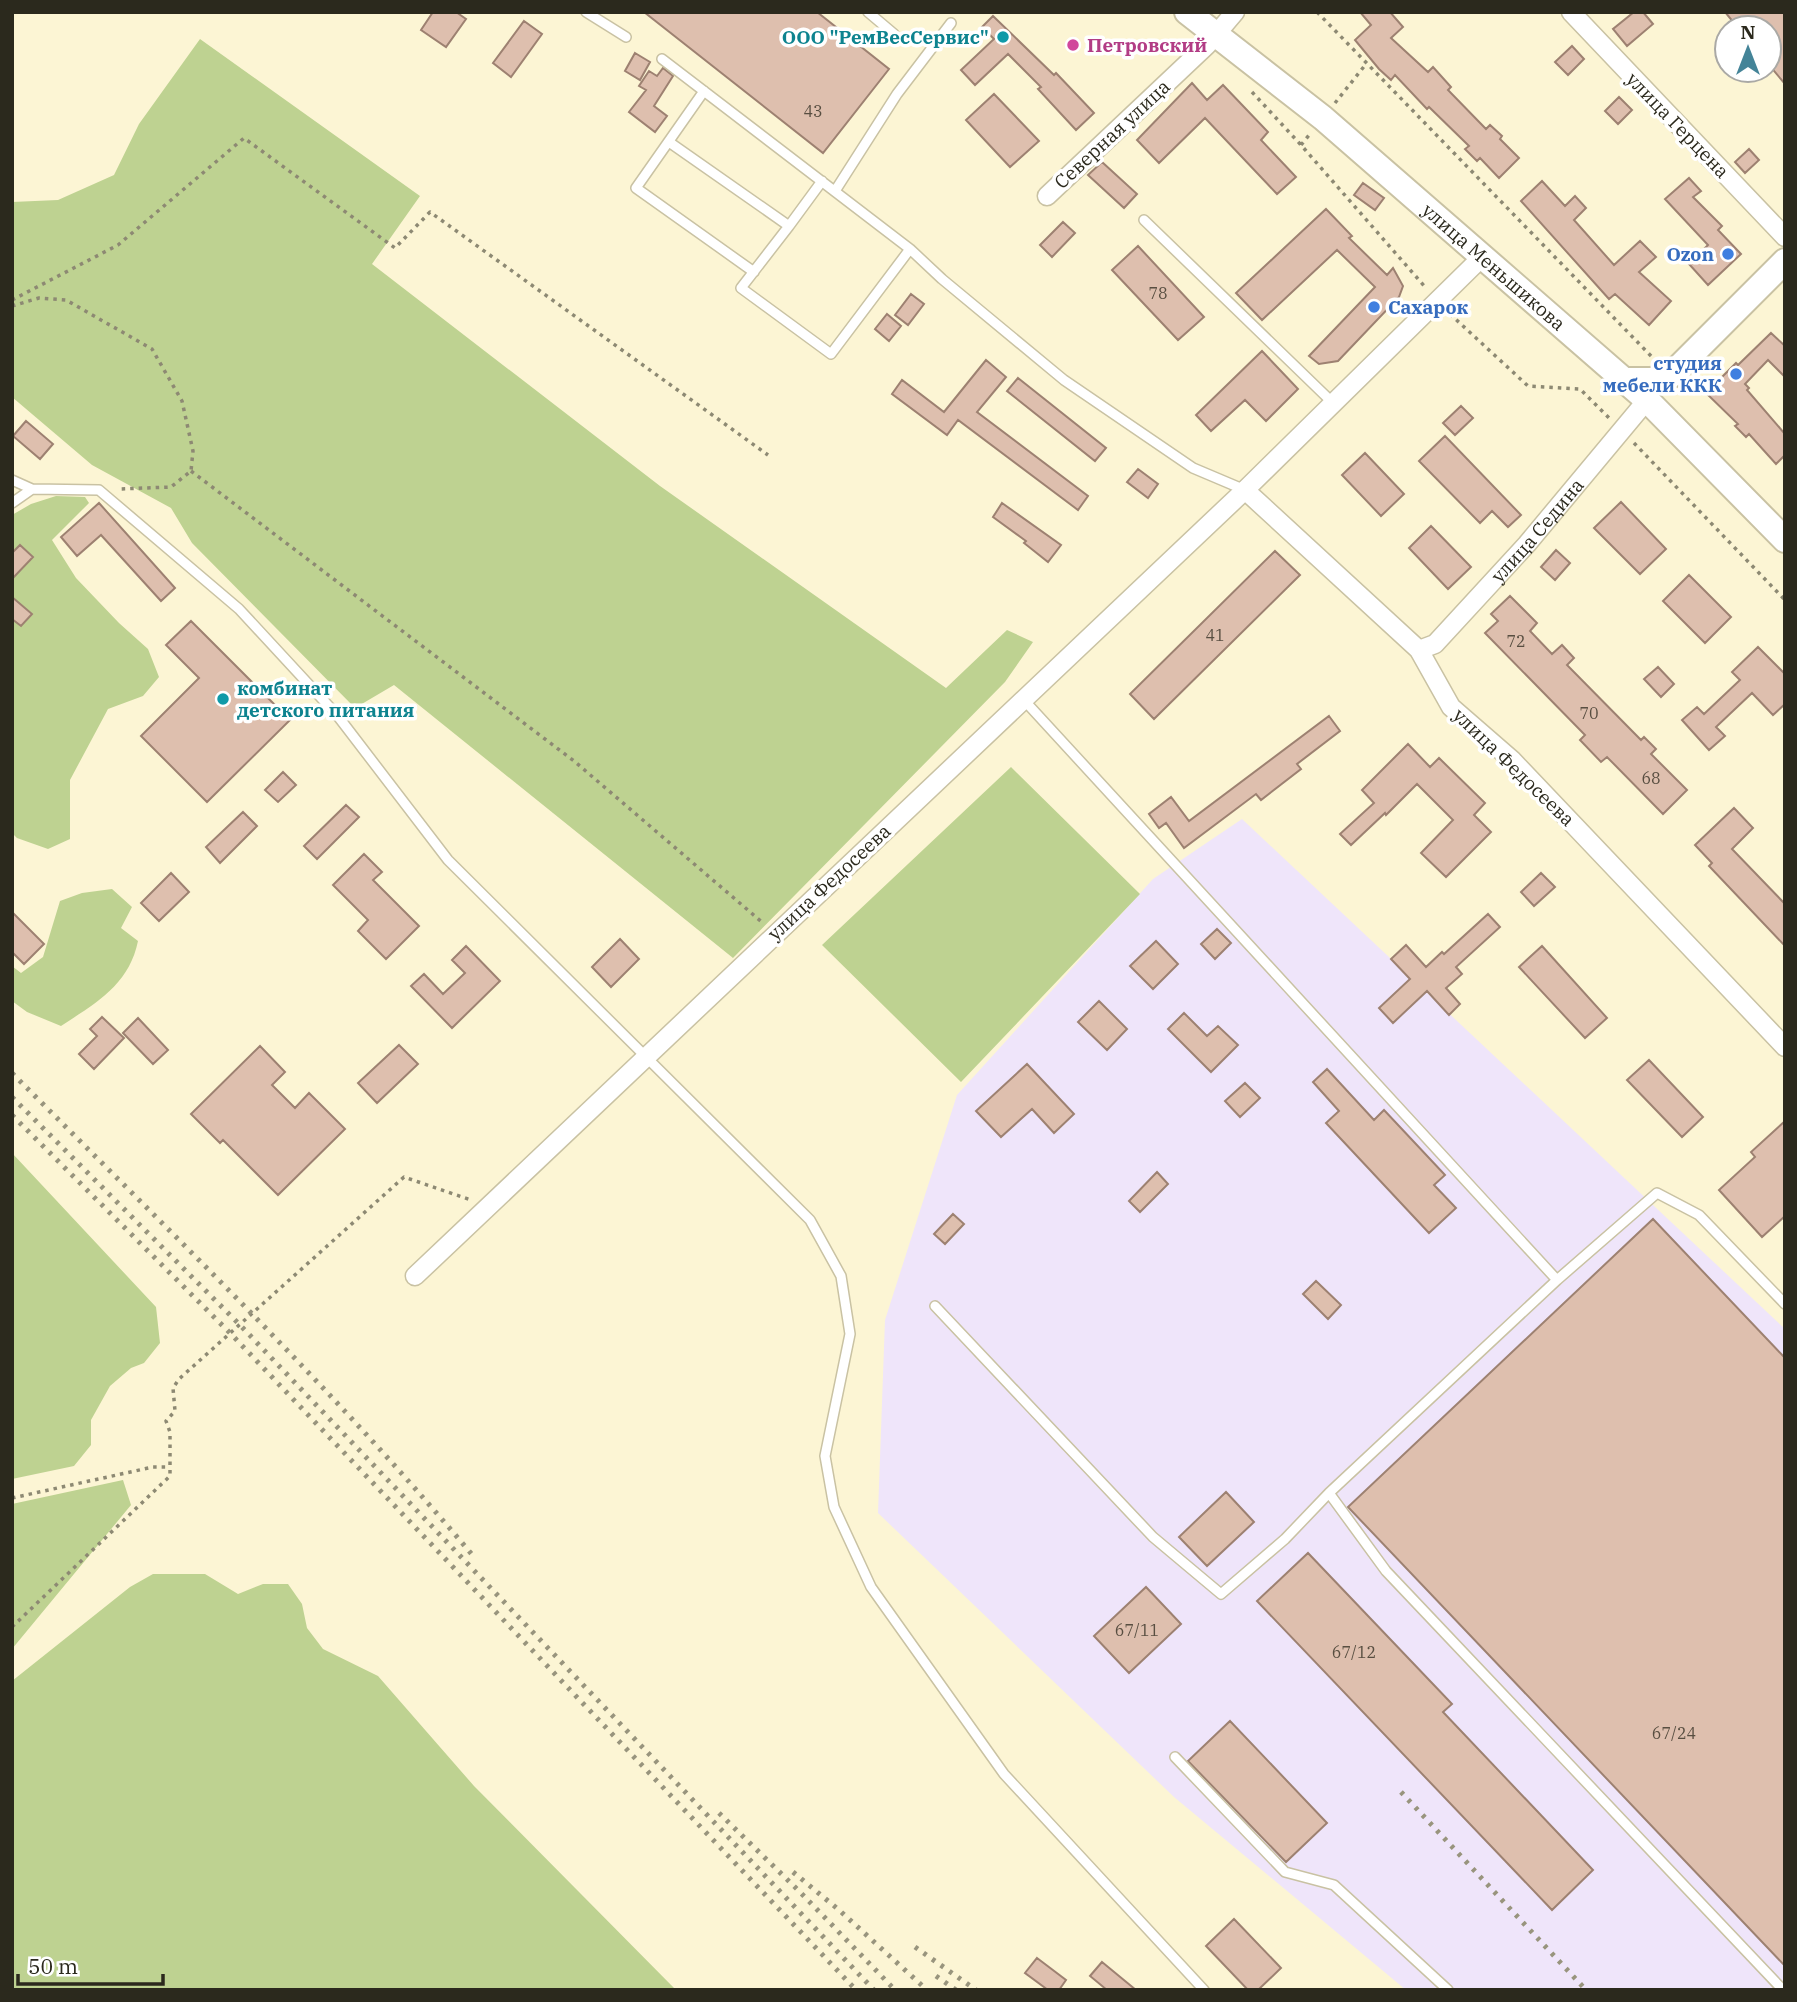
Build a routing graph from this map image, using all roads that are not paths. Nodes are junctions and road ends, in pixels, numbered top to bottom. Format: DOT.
graph roads {
  1 [pos="586,12"];
  2 [pos="868,12"];
  3 [pos="1187,12"];
  4 [pos="1235,12"];
  5 [pos="1571,12"];
  6 [pos="951,23"];
  7 [pos="894,34"];
  8 [pos="1216,36"];
  9 [pos="626,37"];
  10 [pos="662,59"];
  11 [pos="704,91"];
  12 [pos="668,142"];
  13 [pos="822,181"];
  14 [pos="835,191"];
  15 [pos="1047,196"];
  16 [pos="1144,220"];
  17 [pos="789,226"];
  18 [pos="1785,237"];
  19 [pos="910,248"];
  20 [pos="1482,257"];
  21 [pos="1785,261"];
  22 [pos="754,272"];
  23 [pos="1623,380"];
  24 [pos="1647,400"];
  25 [pos="1333,403"];
  26 [pos="12,480"];
  27 [pos="32,489"];
  28 [pos="1245,490"];
  29 [pos="12,503"];
  30 [pos="1785,540"];
  31 [pos="1419,650"];
  32 [pos="1023,699"];
  33 [pos="1785,1047"];
  34 [pos="645,1056"];
  35 [pos="415,1276"];
  36 [pos="1557,1280"];
  37 [pos="1785,1304"];
  38 [pos="935,1306"];
  39 [pos="1329,1493"];
  40 [pos="1175,1757"];
  41 [pos="1204,1990"];
  42 [pos="1448,1990"];
  43 [pos="1783,1990"];
  1 -- 9 [label="lane"];
  2 -- 7 [label="lane"];
  3 -- 8 [label="main road, улица Меньшикова"];
  4 -- 8 [label="street, Северная улица"];
  5 -- 18 [label="street, улица Герцена"];
  6 -- 14 [label="lane"];
  8 -- 15 [label="street, Северная улица"];
  8 -- 20 [label="main road, улица Меньшикова"];
  10 -- 11 [label="lane"];
  11 -- 12 [label="lane"];
  11 -- 13 [label="lane"];
  12 -- 17 [label="lane"];
  12 -- 22 [label="lane"];
  13 -- 14 [label="lane"];
  13 -- 17 [label="lane"];
  14 -- 19 [label="lane"];
  16 -- 25 [label="lane"];
  17 -- 22 [label="lane"];
  19 -- 22 [label="lane"];
  19 -- 28 [label="lane"];
  20 -- 23 [label="main road, улица Меньшикова"];
  20 -- 25 [label="street, улица Федосеева"];
  21 -- 23 [label="main road"];
  23 -- 24 [label="main road, улица Меньшикова"];
  24 -- 30 [label="main road, улица Меньшикова"];
  24 -- 31 [label="street, улица Седина"];
  25 -- 28 [label="street, улица Федосеева"];
  26 -- 27 [label="lane"];
  27 -- 29 [label="lane"];
  27 -- 34 [label="lane"];
  28 -- 31 [label="street, улица Федосеева"];
  28 -- 32 [label="street, улица Федосеева"];
  31 -- 33 [label="street, улица Федосеева"];
  32 -- 34 [label="street, улица Федосеева"];
  32 -- 36 [label="lane"];
  34 -- 35 [label="street, улица Федосеева"];
  34 -- 41 [label="lane"];
  36 -- 37 [label="lane"];
  36 -- 39 [label="lane"];
  38 -- 39 [label="lane"];
  39 -- 43 [label="lane"];
  40 -- 42 [label="lane"];
}
